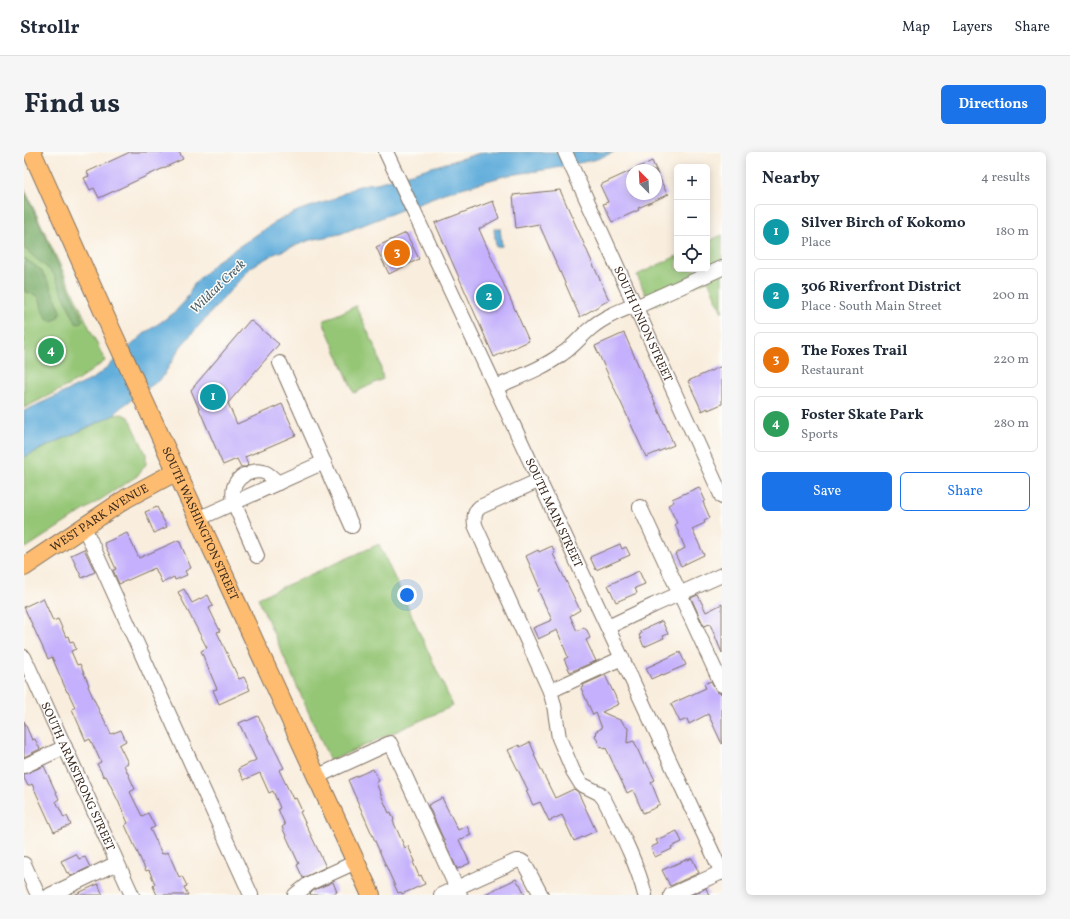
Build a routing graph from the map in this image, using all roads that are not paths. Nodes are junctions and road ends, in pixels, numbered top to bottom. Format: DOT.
graph roads {
  1 [pos="32,152"];
  2 [pos="565,152"];
  3 [pos="387,154"];
  4 [pos="24,156"];
  5 [pos="722,259"];
  6 [pos="710,265"];
  7 [pos="722,268"];
  8 [pos="693,272"];
  9 [pos="634,304"];
  10 [pos="280,363"];
  11 [pos="496,387"];
  12 [pos="324,462"];
  13 [pos="176,471"];
  14 [pos="540,480"];
  15 [pos="278,483"];
  16 [pos="722,497"];
  17 [pos="234,503"];
  18 [pos="640,507"];
  19 [pos="198,519"];
  20 [pos="352,526"];
  21 [pos="84,527"];
  22 [pos="257,556"];
  23 [pos="24,567"];
  24 [pos="722,575"];
  25 [pos="680,594"];
  26 [pos="608,627"];
  27 [pos="24,657"];
  28 [pos="622,658"];
  29 [pos="722,685"];
  30 [pos="550,691"];
  31 [pos="65,747"];
  32 [pos="24,766"];
  33 [pos="316,778"];
  34 [pos="356,862"];
  35 [pos="117,863"];
  36 [pos="24,864"];
  37 [pos="722,872"];
  38 [pos="459,891"];
  39 [pos="38,895"];
  40 [pos="50,895"];
  41 [pos="132,895"];
  42 [pos="251,895"];
  43 [pos="295,895"];
  44 [pos="370,895"];
  45 [pos="441,895"];
  46 [pos="541,895"];
  47 [pos="645,895"];
  48 [pos="671,895"];
  1 -- 4 [label="street"];
  1 -- 13 [label="main road, SOUTH WASHINGTON STREET"];
  2 -- 9 [label="street, SOUTH UNION STREET"];
  3 -- 11 [label="street, SOUTH MAIN STREET"];
  5 -- 6 [label="street"];
  7 -- 9 [label="street"];
  8 -- 9 [label="street"];
  9 -- 11 [label="street"];
  9 -- 16 [label="street, SOUTH UNION STREET"];
  10 -- 12 [label="street"];
  11 -- 14 [label="street, SOUTH MAIN STREET"];
  12 -- 15 [label="street"];
  12 -- 20 [label="street"];
  13 -- 19 [label="main road, SOUTH WASHINGTON STREET"];
  13 -- 21 [label="main road, WEST PARK AVENUE"];
  14 -- 26 [label="street, SOUTH MAIN STREET"];
  14 -- 30 [label="street"];
  15 -- 17 [label="street"];
  15 -- 17 [label="street"];
  17 -- 19 [label="street"];
  17 -- 22 [label="street"];
  18 -- 25 [label="street"];
  19 -- 33 [label="main road, SOUTH WASHINGTON STREET"];
  21 -- 23 [label="main road, WEST PARK AVENUE"];
  21 -- 42 [label="street"];
  24 -- 25 [label="street"];
  25 -- 26 [label="street"];
  25 -- 29 [label="street"];
  26 -- 28 [label="street, SOUTH MAIN STREET"];
  27 -- 31 [label="street, SOUTH ARMSTRONG STREET"];
  28 -- 30 [label="street"];
  28 -- 37 [label="street, SOUTH MAIN STREET"];
  30 -- 47 [label="street"];
  31 -- 32 [label="street"];
  31 -- 35 [label="street, SOUTH ARMSTRONG STREET"];
  33 -- 34 [label="main road, SOUTH WASHINGTON STREET"];
  33 -- 38 [label="street"];
  34 -- 43 [label="street"];
  34 -- 44 [label="main road, SOUTH WASHINGTON STREET"];
  35 -- 40 [label="street"];
  35 -- 41 [label="street, SOUTH ARMSTRONG STREET"];
  36 -- 39 [label="street"];
  37 -- 48 [label="street"];
  38 -- 45 [label="street"];
  38 -- 46 [label="street"];
}
